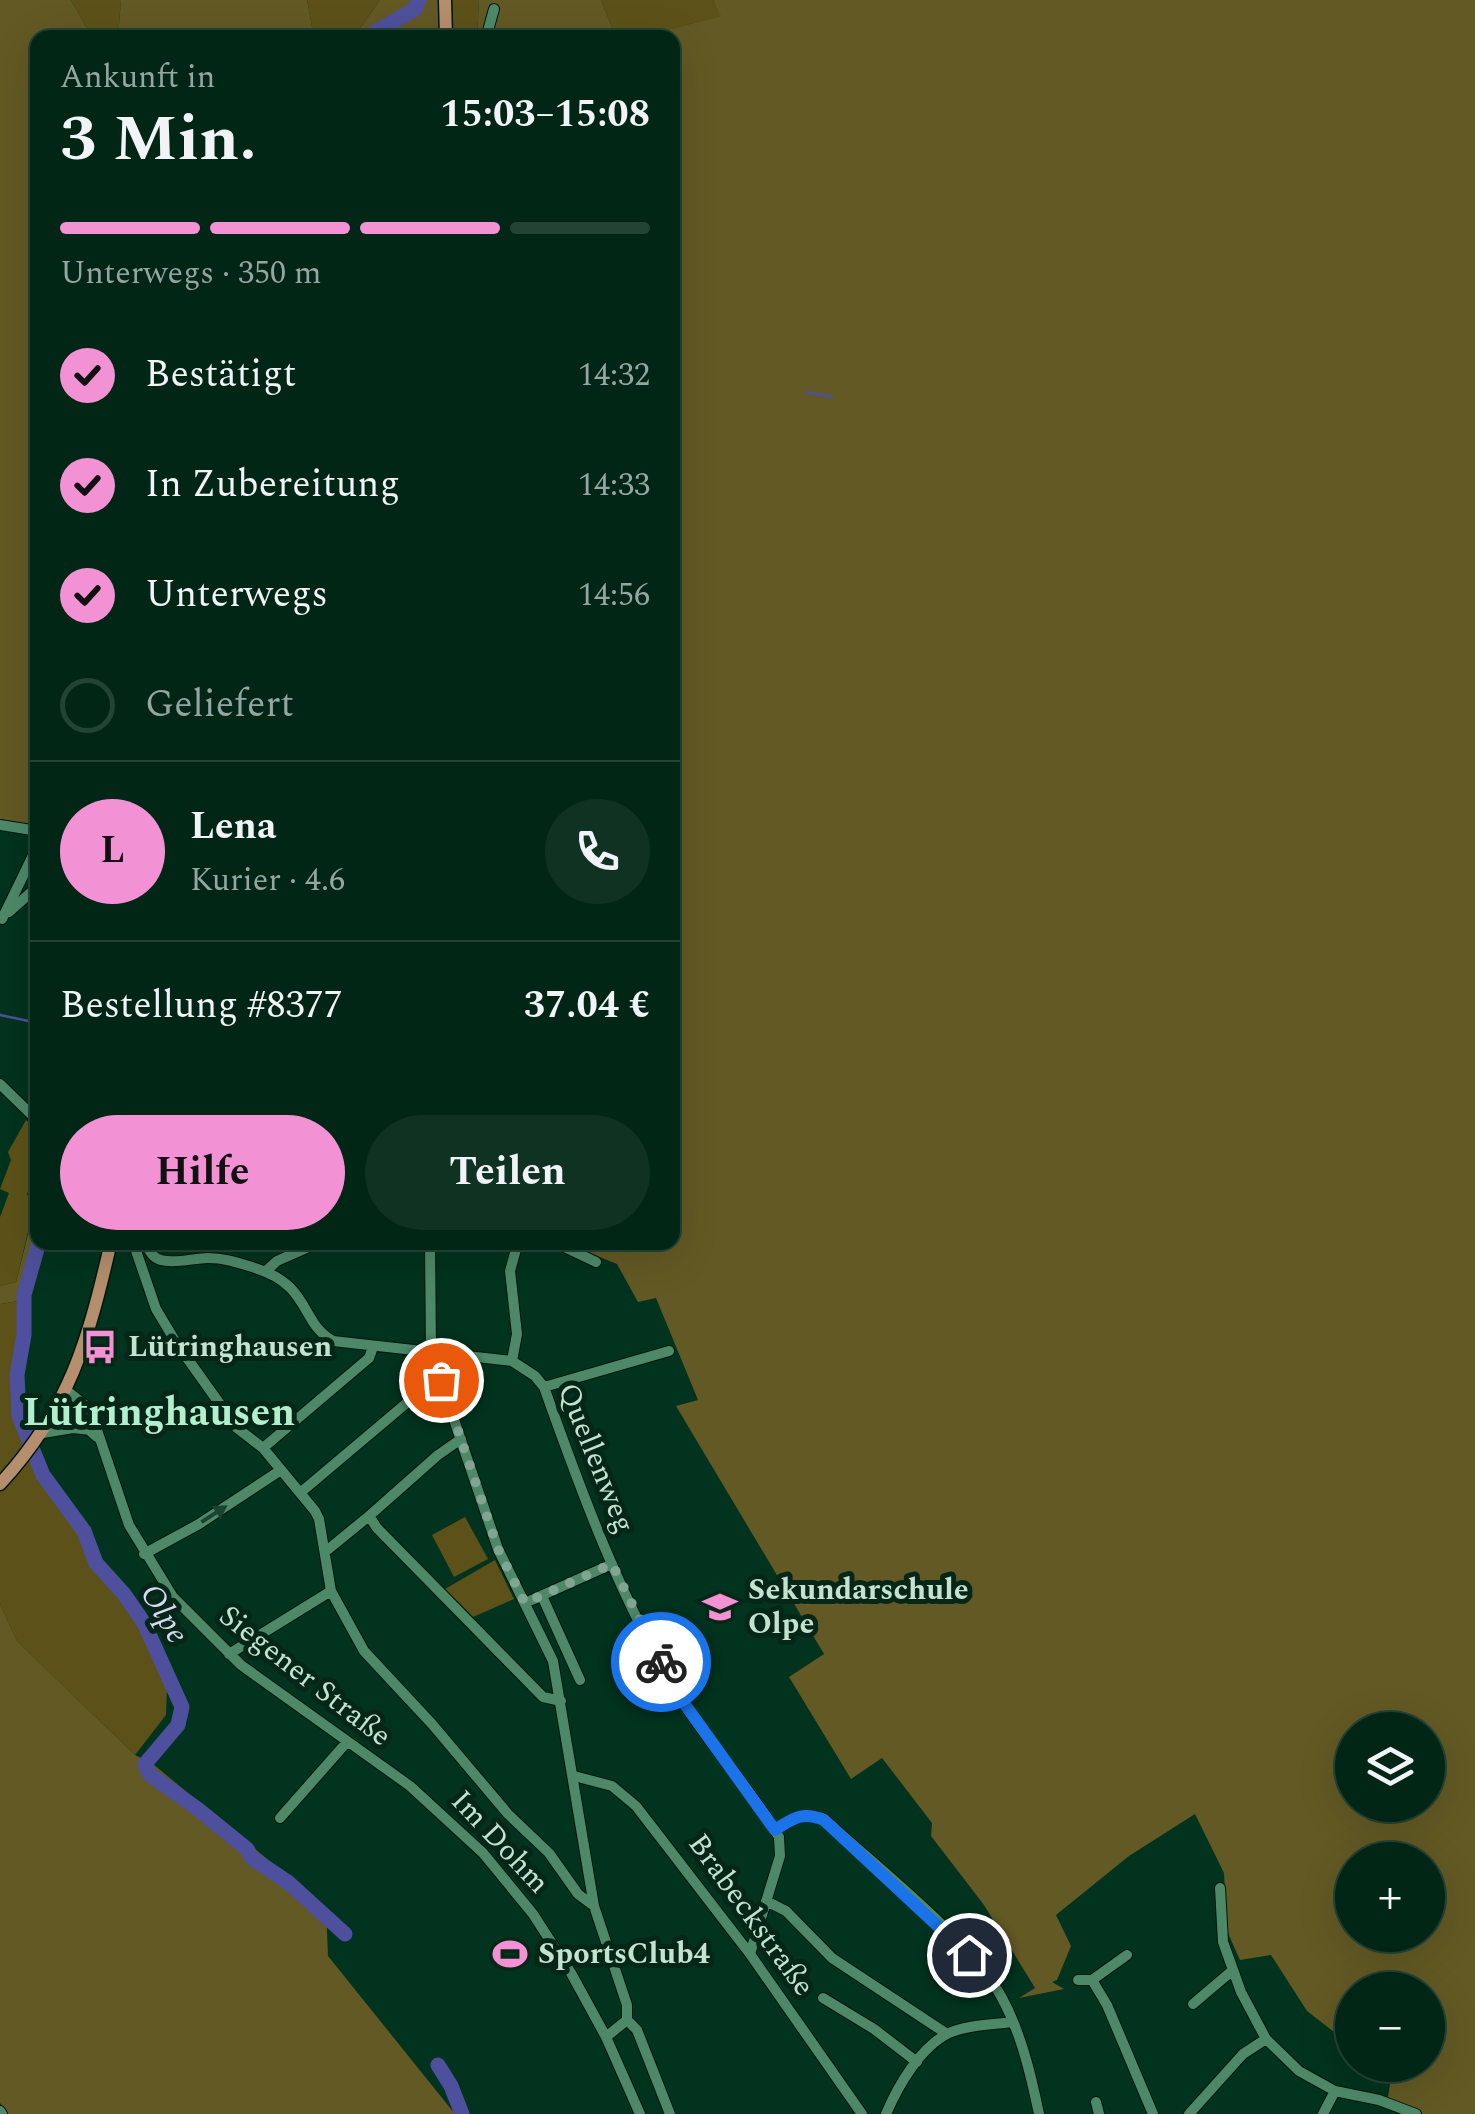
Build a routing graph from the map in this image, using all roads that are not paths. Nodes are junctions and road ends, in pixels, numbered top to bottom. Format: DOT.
graph roads {
  1 [pos="445,0"];
  2 [pos="494,9"];
  3 [pos="446,30"];
  4 [pos="488,30"];
  5 [pos="0,825"];
  6 [pos="30,830"];
  7 [pos="30,861"];
  8 [pos="30,893"];
  9 [pos="1,920"];
  10 [pos="2,1090"];
  11 [pos="30,1114"];
  12 [pos="109,1250"];
  13 [pos="135,1250"];
  14 [pos="149,1250"];
  15 [pos="302,1250"];
  16 [pos="430,1250"];
  17 [pos="516,1250"];
  18 [pos="571,1250"];
  19 [pos="596,1262"];
  20 [pos="266,1272"];
  21 [pos="373,1348"];
  22 [pos="669,1351"];
  23 [pos="431,1352"];
  24 [pos="512,1361"];
  25 [pos="441,1380"];
  26 [pos="544,1387"];
  27 [pos="67,1391"];
  28 [pos="60,1404"];
  29 [pos="42,1433"];
  30 [pos="94,1434"];
  31 [pos="461,1440"];
  32 [pos="262,1448"];
  33 [pos="282,1470"];
  34 [pos="0,1484"];
  35 [pos="300,1493"];
  36 [pos="369,1516"];
  37 [pos="325,1552"];
  38 [pos="144,1554"];
  39 [pos="612,1564"];
  40 [pos="330,1592"];
  41 [pos="542,1596"];
  42 [pos="525,1603"];
  43 [pos="229,1654"];
  44 [pos="580,1680"];
  45 [pos="561,1701"];
  46 [pos="347,1742"];
  47 [pos="574,1776"];
  48 [pos="410,1786"];
  49 [pos="280,1818"];
  50 [pos="775,1830"];
  51 [pos="1220,1888"];
  52 [pos="766,1901"];
  53 [pos="594,1906"];
  54 [pos="750,1954"];
  55 [pos="1127,1955"];
  56 [pos="1232,1970"];
  57 [pos="1078,1980"];
  58 [pos="1092,1980"];
  59 [pos="823,1998"];
  60 [pos="1193,2004"];
  61 [pos="627,2020"];
  62 [pos="1011,2022"];
  63 [pos="947,2034"];
  64 [pos="606,2038"];
  65 [pos="1266,2040"];
  66 [pos="917,2062"];
  67 [pos="1335,2091"];
  68 [pos="1035,2113"];
  69 [pos="640,2114"];
  70 [pos="670,2114"];
  71 [pos="862,2114"];
  72 [pos="886,2114"];
  73 [pos="1153,2114"];
  74 [pos="1189,2114"];
  75 [pos="1323,2114"];
  76 [pos="1416,2114"];
  1 -- 3 [label="main road"];
  2 -- 4 [label="street"];
  5 -- 6 [label="street"];
  7 -- 9 [label="street"];
  8 -- 9 [label="street"];
  10 -- 11 [label="street"];
  12 -- 27 [label="main road"];
  13 -- 32 [label="street"];
  14 -- 20 [label="street"];
  15 -- 20 [label="street"];
  16 -- 23 [label="street"];
  17 -- 24 [label="street"];
  18 -- 19 [label="street"];
  20 -- 21 [label="street"];
  21 -- 23 [label="street"];
  21 -- 32 [label="street"];
  22 -- 26 [label="street"];
  23 -- 24 [label="street"];
  23 -- 25 [label="street"];
  24 -- 26 [label="street, Quellenweg"];
  25 -- 31 [label="street"];
  25 -- 35 [label="street"];
  26 -- 39 [label="street, Quellenweg"];
  27 -- 28 [label="main road"];
  27 -- 30 [label="street, Siegener Straße"];
  28 -- 29 [label="main road"];
  28 -- 30 [label="street"];
  29 -- 30 [label="street"];
  29 -- 34 [label="main road"];
  30 -- 38 [label="street, Siegener Straße"];
  31 -- 36 [label="street"];
  31 -- 42 [label="street"];
  32 -- 33 [label="street"];
  33 -- 35 [label="street"];
  38 -- 33 [label="street, one-way"];
  35 -- 37 [label="street"];
  36 -- 37 [label="street"];
  36 -- 45 [label="street"];
  37 -- 40 [label="street"];
  38 -- 43 [label="street, Siegener Straße"];
  39 -- 41 [label="street"];
  39 -- 50 [label="street, Quellenweg"];
  40 -- 43 [label="street"];
  40 -- 53 [label="street"];
  41 -- 42 [label="street"];
  41 -- 44 [label="street"];
  42 -- 45 [label="street"];
  43 -- 46 [label="street, Siegener Straße"];
  45 -- 47 [label="street"];
  46 -- 48 [label="street, Siegener Straße"];
  46 -- 49 [label="street"];
  47 -- 53 [label="street"];
  47 -- 54 [label="street, Brabeckstraße"];
  48 -- 64 [label="street, Im Dohm"];
  50 -- 52 [label="street"];
  50 -- 62 [label="street"];
  51 -- 56 [label="street"];
  52 -- 54 [label="street"];
  52 -- 63 [label="street"];
  53 -- 61 [label="street"];
  54 -- 71 [label="street, Brabeckstraße"];
  55 -- 58 [label="street"];
  56 -- 60 [label="street"];
  56 -- 65 [label="street"];
  57 -- 58 [label="street"];
  58 -- 73 [label="street"];
  59 -- 66 [label="street"];
  61 -- 64 [label="street"];
  61 -- 70 [label="street"];
  62 -- 63 [label="street"];
  62 -- 68 [label="street"];
  63 -- 66 [label="street"];
  64 -- 69 [label="street, Im Dohm"];
  65 -- 67 [label="street"];
  65 -- 74 [label="street"];
  66 -- 72 [label="street"];
  67 -- 75 [label="street"];
  67 -- 76 [label="street"];
}
